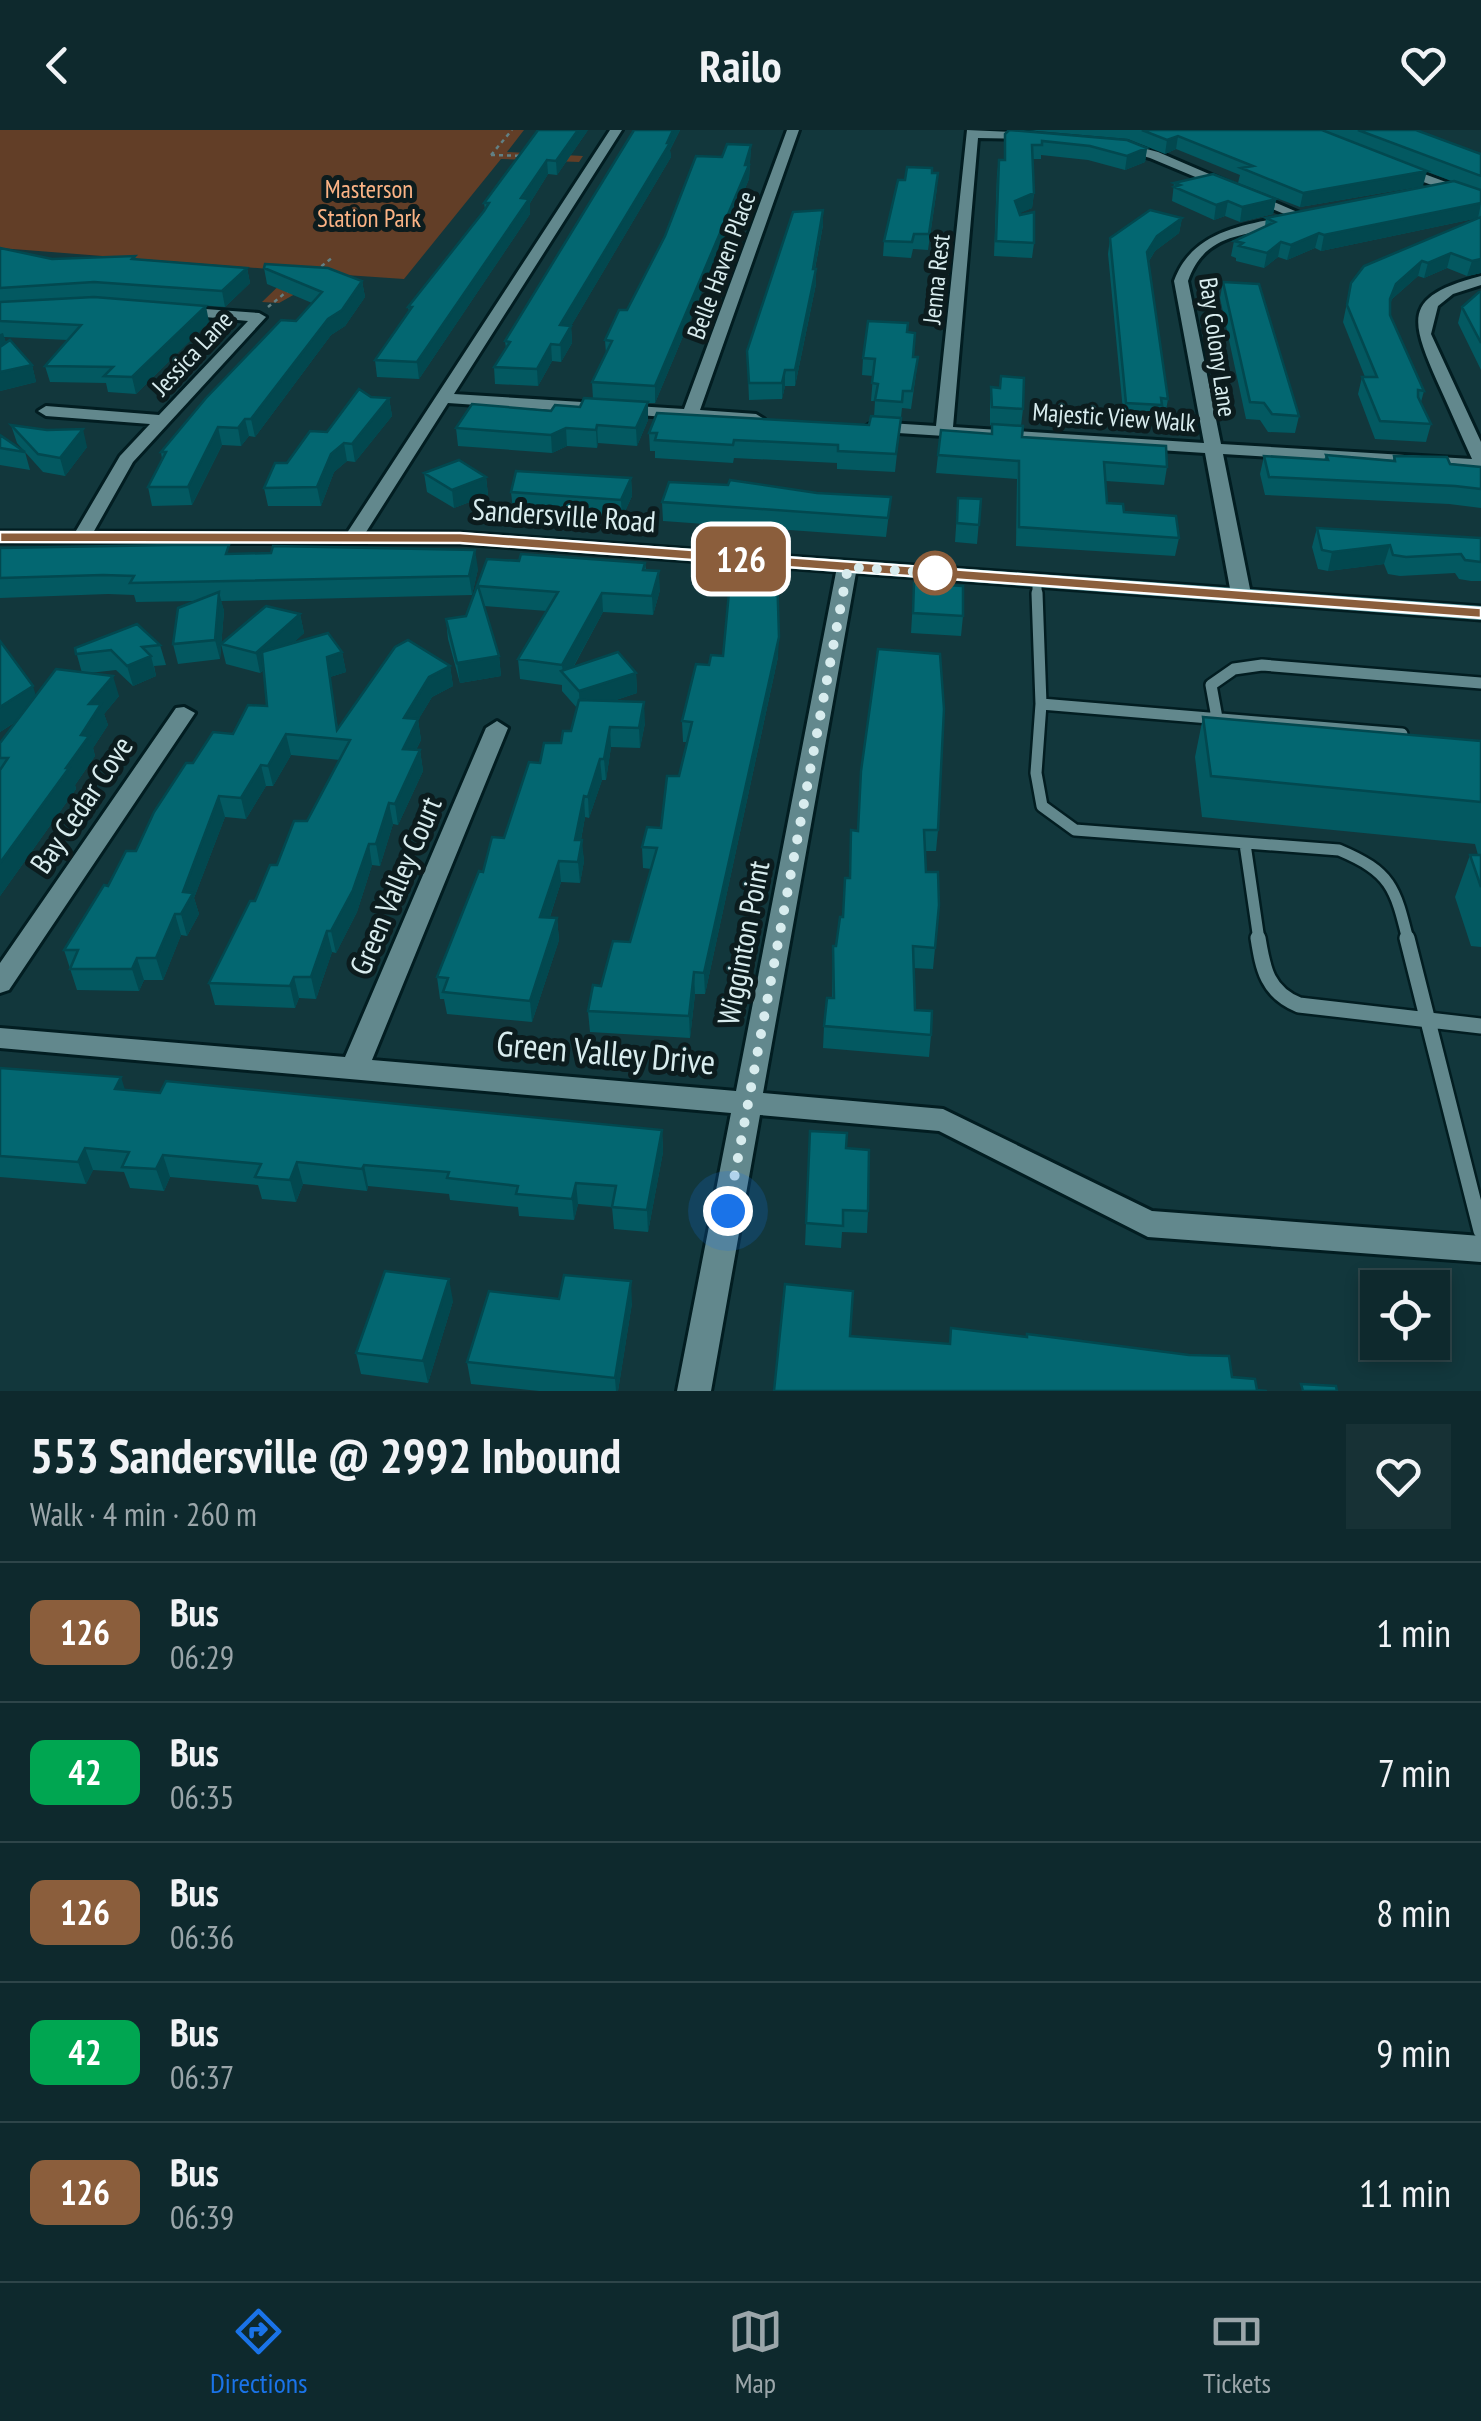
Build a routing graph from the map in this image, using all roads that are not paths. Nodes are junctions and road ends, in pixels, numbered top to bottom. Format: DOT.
graph roads {
  1 [pos="616,130"];
  2 [pos="793,130"];
  3 [pos="973,132"];
  4 [pos="1044,137"];
  5 [pos="1113,145"];
  6 [pos="1384,162"];
  7 [pos="1451,188"];
  8 [pos="1414,195"];
  9 [pos="1481,199"];
  10 [pos="1322,213"];
  11 [pos="1303,217"];
  12 [pos="1481,280"];
  13 [pos="152,309"];
  14 [pos="446,398"];
  15 [pos="46,412"];
  16 [pos="690,414"];
  17 [pos="164,420"];
  18 [pos="768,420"];
  19 [pos="846,425"];
  20 [pos="944,432"];
  21 [pos="1210,448"];
  22 [pos="1481,463"];
  23 [pos="82,536"];
  24 [pos="354,536"];
  25 [pos="0,537"];
  26 [pos="848,567"];
  27 [pos="1037,581"];
  28 [pos="1241,594"];
  29 [pos="1481,613"];
  30 [pos="1481,682"];
  31 [pos="1041,704"];
  32 [pos="184,713"];
  33 [pos="1217,718"];
  34 [pos="498,728"];
  35 [pos="1424,736"];
  36 [pos="1245,844"];
  37 [pos="0,983"];
  38 [pos="1428,1021"];
  39 [pos="1481,1026"];
  40 [pos="0,1038"];
  41 [pos="354,1069"];
  42 [pos="748,1104"];
  43 [pos="1481,1231"];
  44 [pos="1481,1249"];
  45 [pos="694,1391"];
  1 -- 14 [label="street"];
  2 -- 16 [label="street, Belle Haven Place"];
  3 -- 4 [label="street"];
  3 -- 20 [label="street, Jenna Rest"];
  5 -- 11 [label="street"];
  6 -- 7 [label="street"];
  7 -- 8 [label="street"];
  7 -- 9 [label="street"];
  10 -- 11 [label="street, Bay Colony Lane"];
  11 -- 21 [label="street, Bay Colony Lane"];
  12 -- 22 [label="street"];
  13 -- 17 [label="street, Jessica Lane"];
  14 -- 16 [label="street"];
  14 -- 24 [label="street"];
  15 -- 17 [label="street"];
  16 -- 18 [label="street"];
  17 -- 23 [label="street, Jessica Lane"];
  19 -- 20 [label="street, Majestic View Walk"];
  20 -- 21 [label="street, Majestic View Walk"];
  21 -- 22 [label="street, Majestic View Walk"];
  21 -- 28 [label="street, Bay Colony Lane"];
  23 -- 24 [label="street, Sandersville Road"];
  23 -- 25 [label="street, Sandersville Road"];
  24 -- 26 [label="street, Sandersville Road"];
  26 -- 27 [label="street, Sandersville Road"];
  26 -- 42 [label="street, Wigginton Point"];
  27 -- 28 [label="street, Sandersville Road"];
  27 -- 31 [label="lane"];
  28 -- 29 [label="street, Sandersville Road"];
  30 -- 33 [label="lane"];
  31 -- 33 [label="lane"];
  31 -- 36 [label="lane"];
  32 -- 37 [label="street, Bay Cedar Cove"];
  33 -- 35 [label="lane"];
  34 -- 41 [label="street, Green Valley Court"];
  36 -- 38 [label="lane"];
  36 -- 38 [label="lane"];
  38 -- 39 [label="lane"];
  38 -- 43 [label="lane"];
  40 -- 41 [label="street, Green Valley Drive"];
  41 -- 42 [label="street, Green Valley Drive"];
  42 -- 44 [label="street, Green Valley Drive"];
  42 -- 45 [label="street, Wigginton Point"];
}
